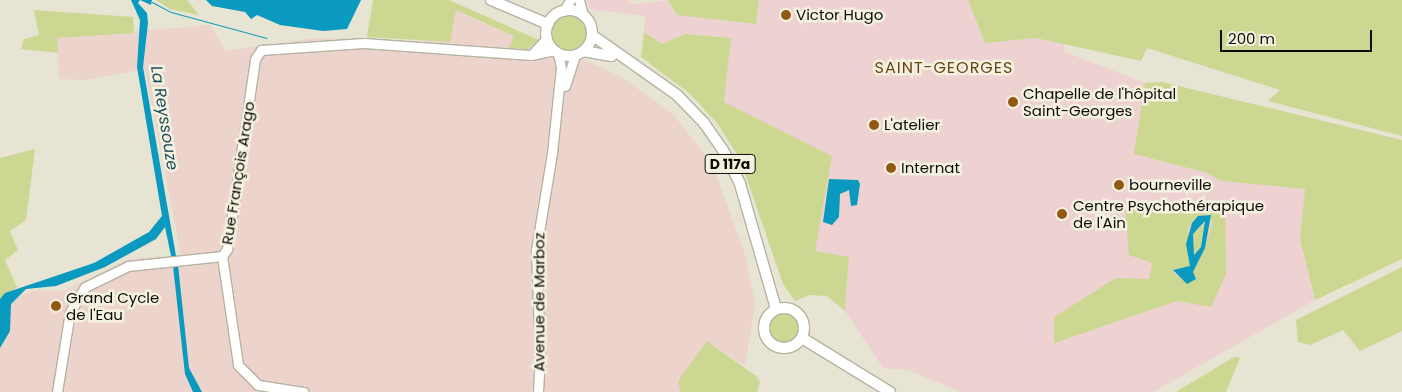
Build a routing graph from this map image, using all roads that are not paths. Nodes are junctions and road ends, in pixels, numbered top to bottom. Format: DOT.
graph roads {
  1 [pos="491,0"];
  2 [pos="570,0"];
  3 [pos="579,0"];
  4 [pos="564,11"];
  5 [pos="583,15"];
  6 [pos="548,24"];
  7 [pos="592,35"];
  8 [pos="547,38"];
  9 [pos="556,51"];
  10 [pos="579,53"];
  11 [pos="524,55"];
  12 [pos="622,60"];
  13 [pos="552,153"];
  14 [pos="222,256"];
  15 [pos="776,309"];
  16 [pos="802,338"];
  17 [pos="57,388"];
  18 [pos="303,392"];
  19 [pos="538,392"];
  20 [pos="890,392"];
  1 -- 6 [label="main road"];
  2 -- 4 [label="street"];
  3 -- 5 [label="street"];
  4 -- 5 [label="main road"];
  4 -- 6 [label="main road"];
  5 -- 7 [label="main road"];
  6 -- 8 [label="main road"];
  7 -- 10 [label="main road"];
  7 -- 12 [label="main road, D 117a"];
  8 -- 9 [label="main road"];
  8 -- 11 [label="street"];
  9 -- 10 [label="main road"];
  9 -- 11 [label="street"];
  9 -- 13 [label="street, Avenue de Marboz"];
  10 -- 12 [label="main road, D 117a"];
  10 -- 13 [label="street, Avenue de Marboz"];
  11 -- 14 [label="street, Rue François Arago"];
  12 -- 15 [label="main road, D 117a"];
  13 -- 19 [label="street, Avenue de Marboz"];
  14 -- 17 [label="street"];
  14 -- 18 [label="street, Rue François Arago"];
  15 -- 16 [label="main road"];
  15 -- 16 [label="main road"];
  16 -- 20 [label="main road"];
}
